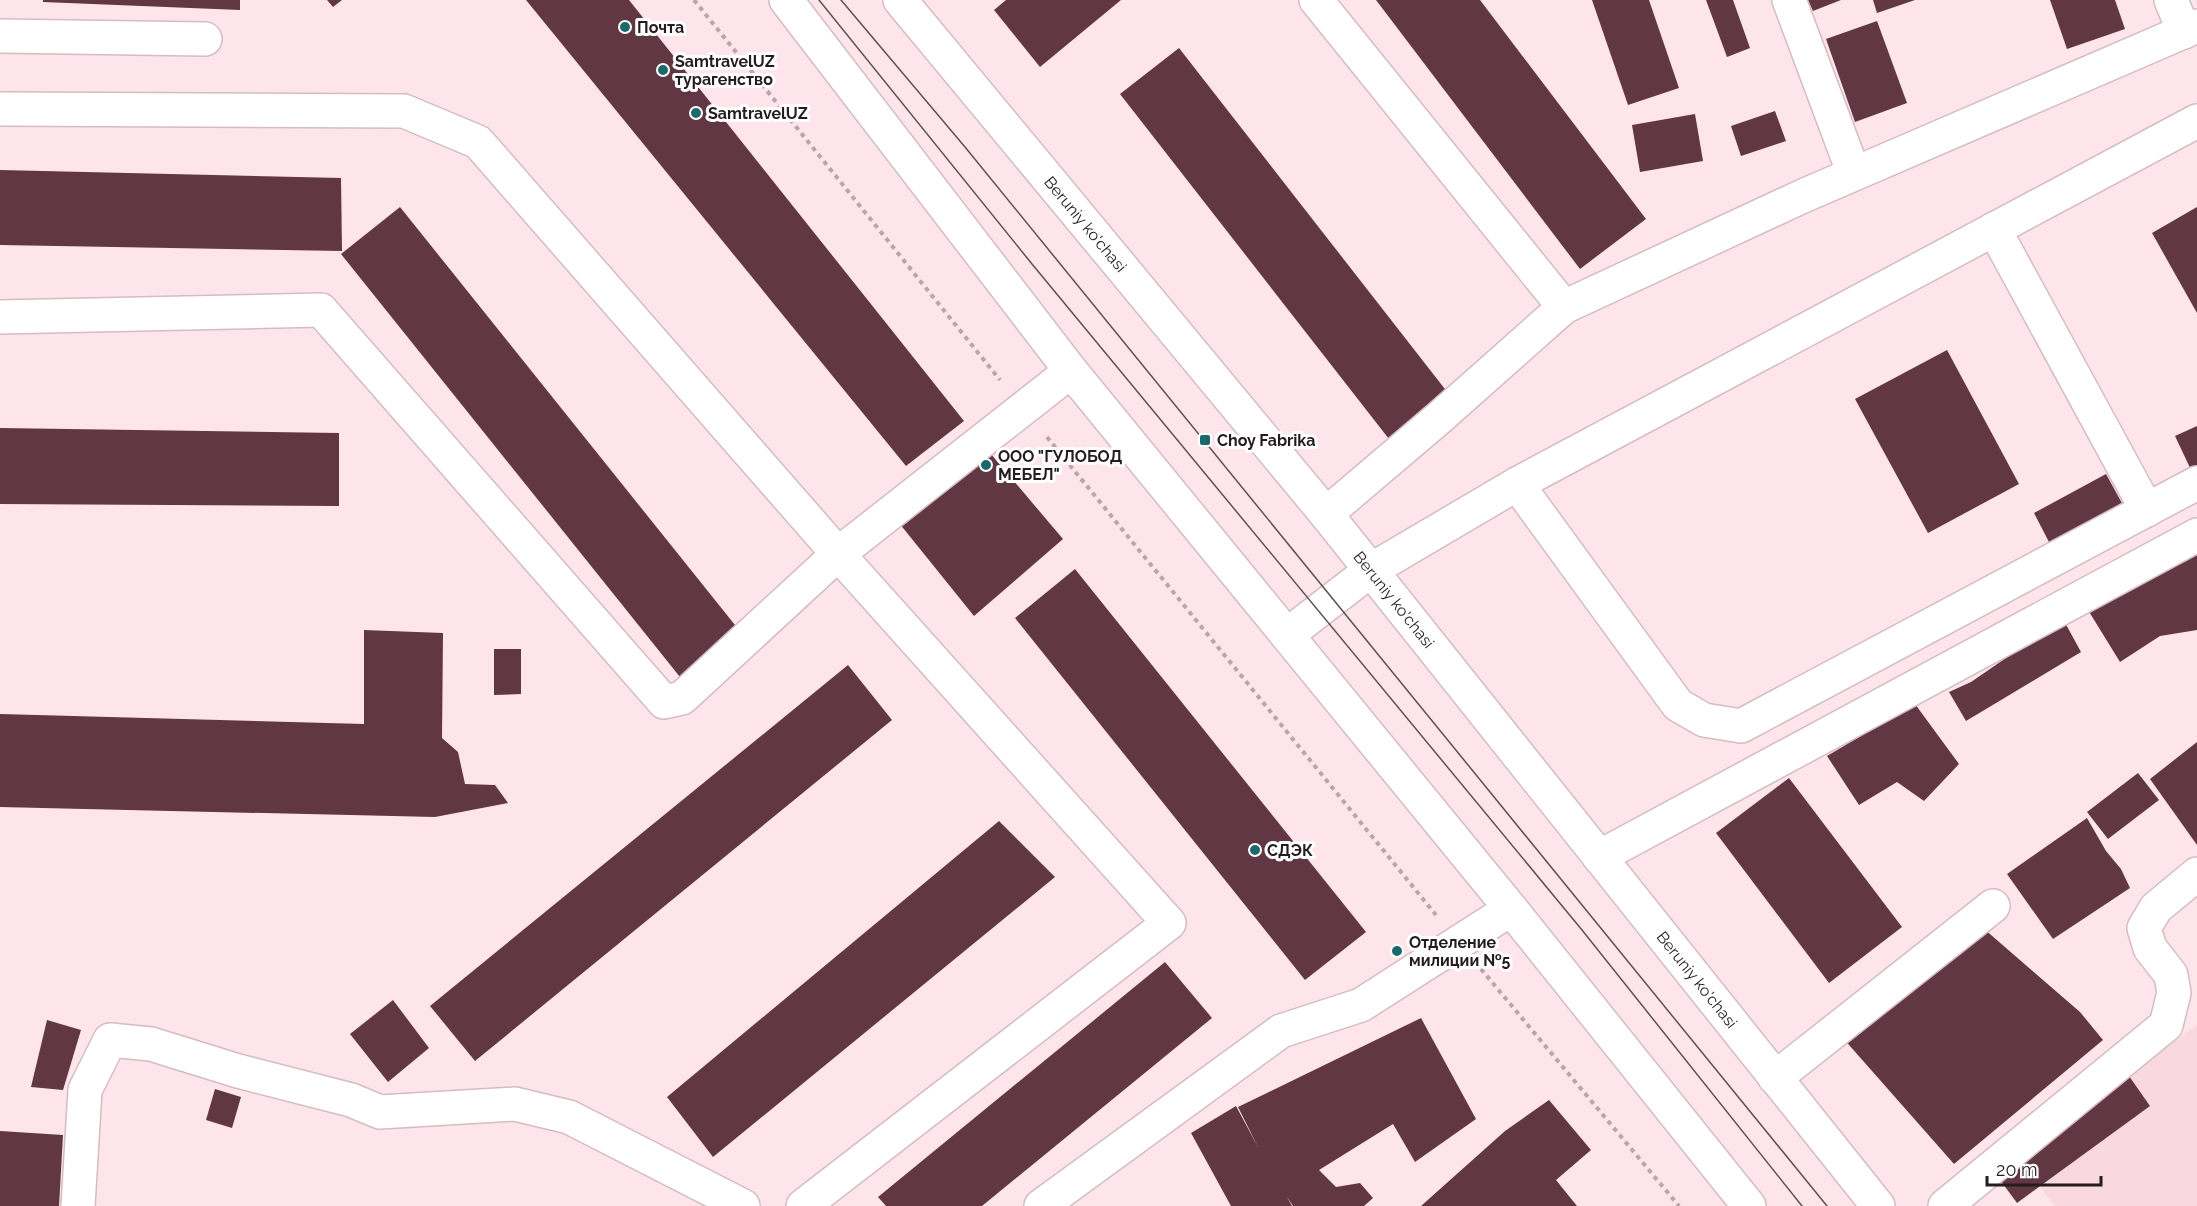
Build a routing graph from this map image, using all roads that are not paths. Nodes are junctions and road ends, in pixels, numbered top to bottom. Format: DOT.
graph roads {
  1 [pos="786,0"];
  2 [pos="900,0"];
  3 [pos="1316,0"];
  4 [pos="1789,0"];
  5 [pos="2171,0"];
  6 [pos="2190,29"];
  7 [pos="0,36"];
  8 [pos="205,39"];
  9 [pos="0,109"];
  10 [pos="2197,121"];
  11 [pos="1854,174"];
  12 [pos="1994,230"];
  13 [pos="1564,307"];
  14 [pos="0,317"];
  15 [pos="1071,371"];
  16 [pos="2197,483"];
  17 [pos="1517,484"];
  18 [pos="2147,510"];
  19 [pos="1326,514"];
  20 [pos="2197,535"];
  21 [pos="838,554"];
  22 [pos="1371,570"];
  23 [pos="1287,635"];
  24 [pos="1599,857"];
  25 [pos="2197,874"];
  26 [pos="1992,906"];
  27 [pos="1511,909"];
  28 [pos="1775,1078"];
  29 [pos="78,1206"];
  30 [pos="743,1206"];
  31 [pos="803,1206"];
  32 [pos="1041,1206"];
  33 [pos="1749,1206"];
  34 [pos="1878,1206"];
  35 [pos="1945,1206"];
  1 -- 15 [label="street"];
  2 -- 19 [label="street, Beruniy ko'chasi"];
  3 -- 13 [label="street"];
  4 -- 11 [label="street"];
  5 -- 6 [label="street"];
  6 -- 11 [label="street"];
  7 -- 8 [label="street"];
  9 -- 21 [label="street"];
  10 -- 12 [label="street"];
  11 -- 13 [label="street"];
  12 -- 17 [label="street"];
  12 -- 18 [label="street"];
  13 -- 19 [label="street"];
  14 -- 21 [label="street"];
  15 -- 21 [label="street"];
  15 -- 23 [label="street"];
  16 -- 18 [label="street"];
  17 -- 18 [label="street"];
  17 -- 22 [label="street"];
  19 -- 22 [label="street, Beruniy ko'chasi"];
  20 -- 24 [label="street"];
  21 -- 31 [label="street"];
  22 -- 23 [label="street"];
  22 -- 24 [label="street, Beruniy ko'chasi"];
  23 -- 27 [label="street"];
  24 -- 28 [label="street, Beruniy ko'chasi"];
  25 -- 35 [label="street"];
  26 -- 28 [label="street"];
  27 -- 32 [label="street"];
  27 -- 33 [label="street"];
  28 -- 34 [label="street, Beruniy ko'chasi"];
  29 -- 30 [label="street"];
}
